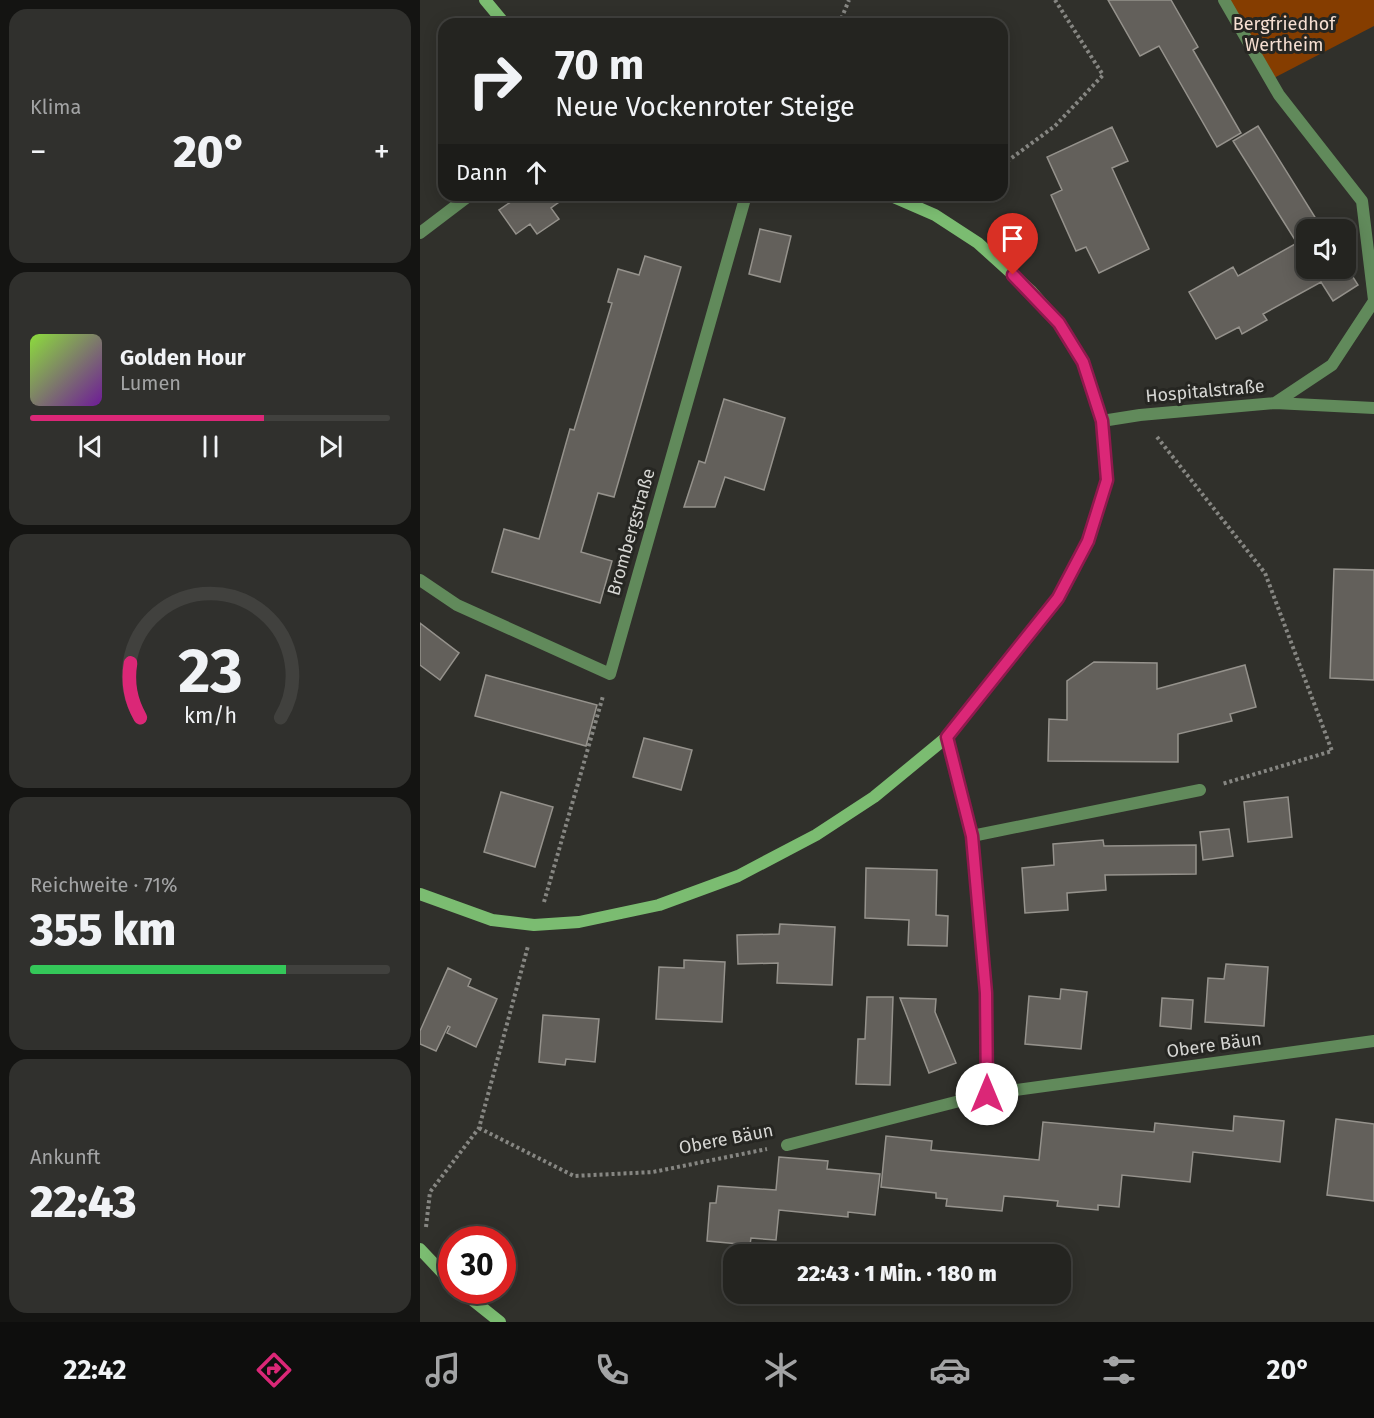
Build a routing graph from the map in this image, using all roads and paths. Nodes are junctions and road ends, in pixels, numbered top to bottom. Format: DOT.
graph roads {
  1 [pos="485,0"];
  2 [pos="849,0"];
  3 [pos="1055,0"];
  4 [pos="1224,0"];
  5 [pos="500,18"];
  6 [pos="842,18"];
  7 [pos="1008,161"];
  8 [pos="462,201"];
  9 [pos="744,201"];
  10 [pos="903,201"];
  11 [pos="420,233"];
  12 [pos="1374,301"];
  13 [pos="1275,403"];
  14 [pos="1374,408"];
  15 [pos="1140,415"];
  16 [pos="1102,421"];
  17 [pos="420,580"];
  18 [pos="947,737"];
  19 [pos="1200,790"];
  20 [pos="972,836"];
  21 [pos="420,894"];
  22 [pos="1374,1041"];
  23 [pos="987,1094"];
  24 [pos="479,1128"];
  25 [pos="787,1145"];
  26 [pos="430,1192"];
  27 [pos="421,1250"];
  28 [pos="438,1268"];
  29 [pos="478,1304"];
  30 [pos="501,1322"];
  1 -- 5 [label="main road"];
  2 -- 6 [label="path"];
  3 -- 7 [label="path"];
  4 -- 12 [label="street, Hospitalstraße"];
  8 -- 11 [label="street"];
  9 -- 17 [label="street, Brombergstraße"];
  10 -- 16 [label="main road"];
  12 -- 13 [label="street, Hospitalstraße"];
  13 -- 14 [label="street"];
  13 -- 15 [label="street, Hospitalstraße"];
  15 -- 16 [label="street, Hospitalstraße"];
  15 -- 19 [label="path"];
  16 -- 18 [label="main road"];
  18 -- 20 [label="street"];
  18 -- 21 [label="main road"];
  19 -- 20 [label="street"];
  20 -- 23 [label="street"];
  22 -- 23 [label="street, Obere Bäun"];
  23 -- 25 [label="street, Obere Bäun"];
  24 -- 25 [label="path, Obere Bäun"];
  26 -- 27 [label="path"];
  27 -- 28 [label="main road"];
  29 -- 30 [label="main road"];
}
